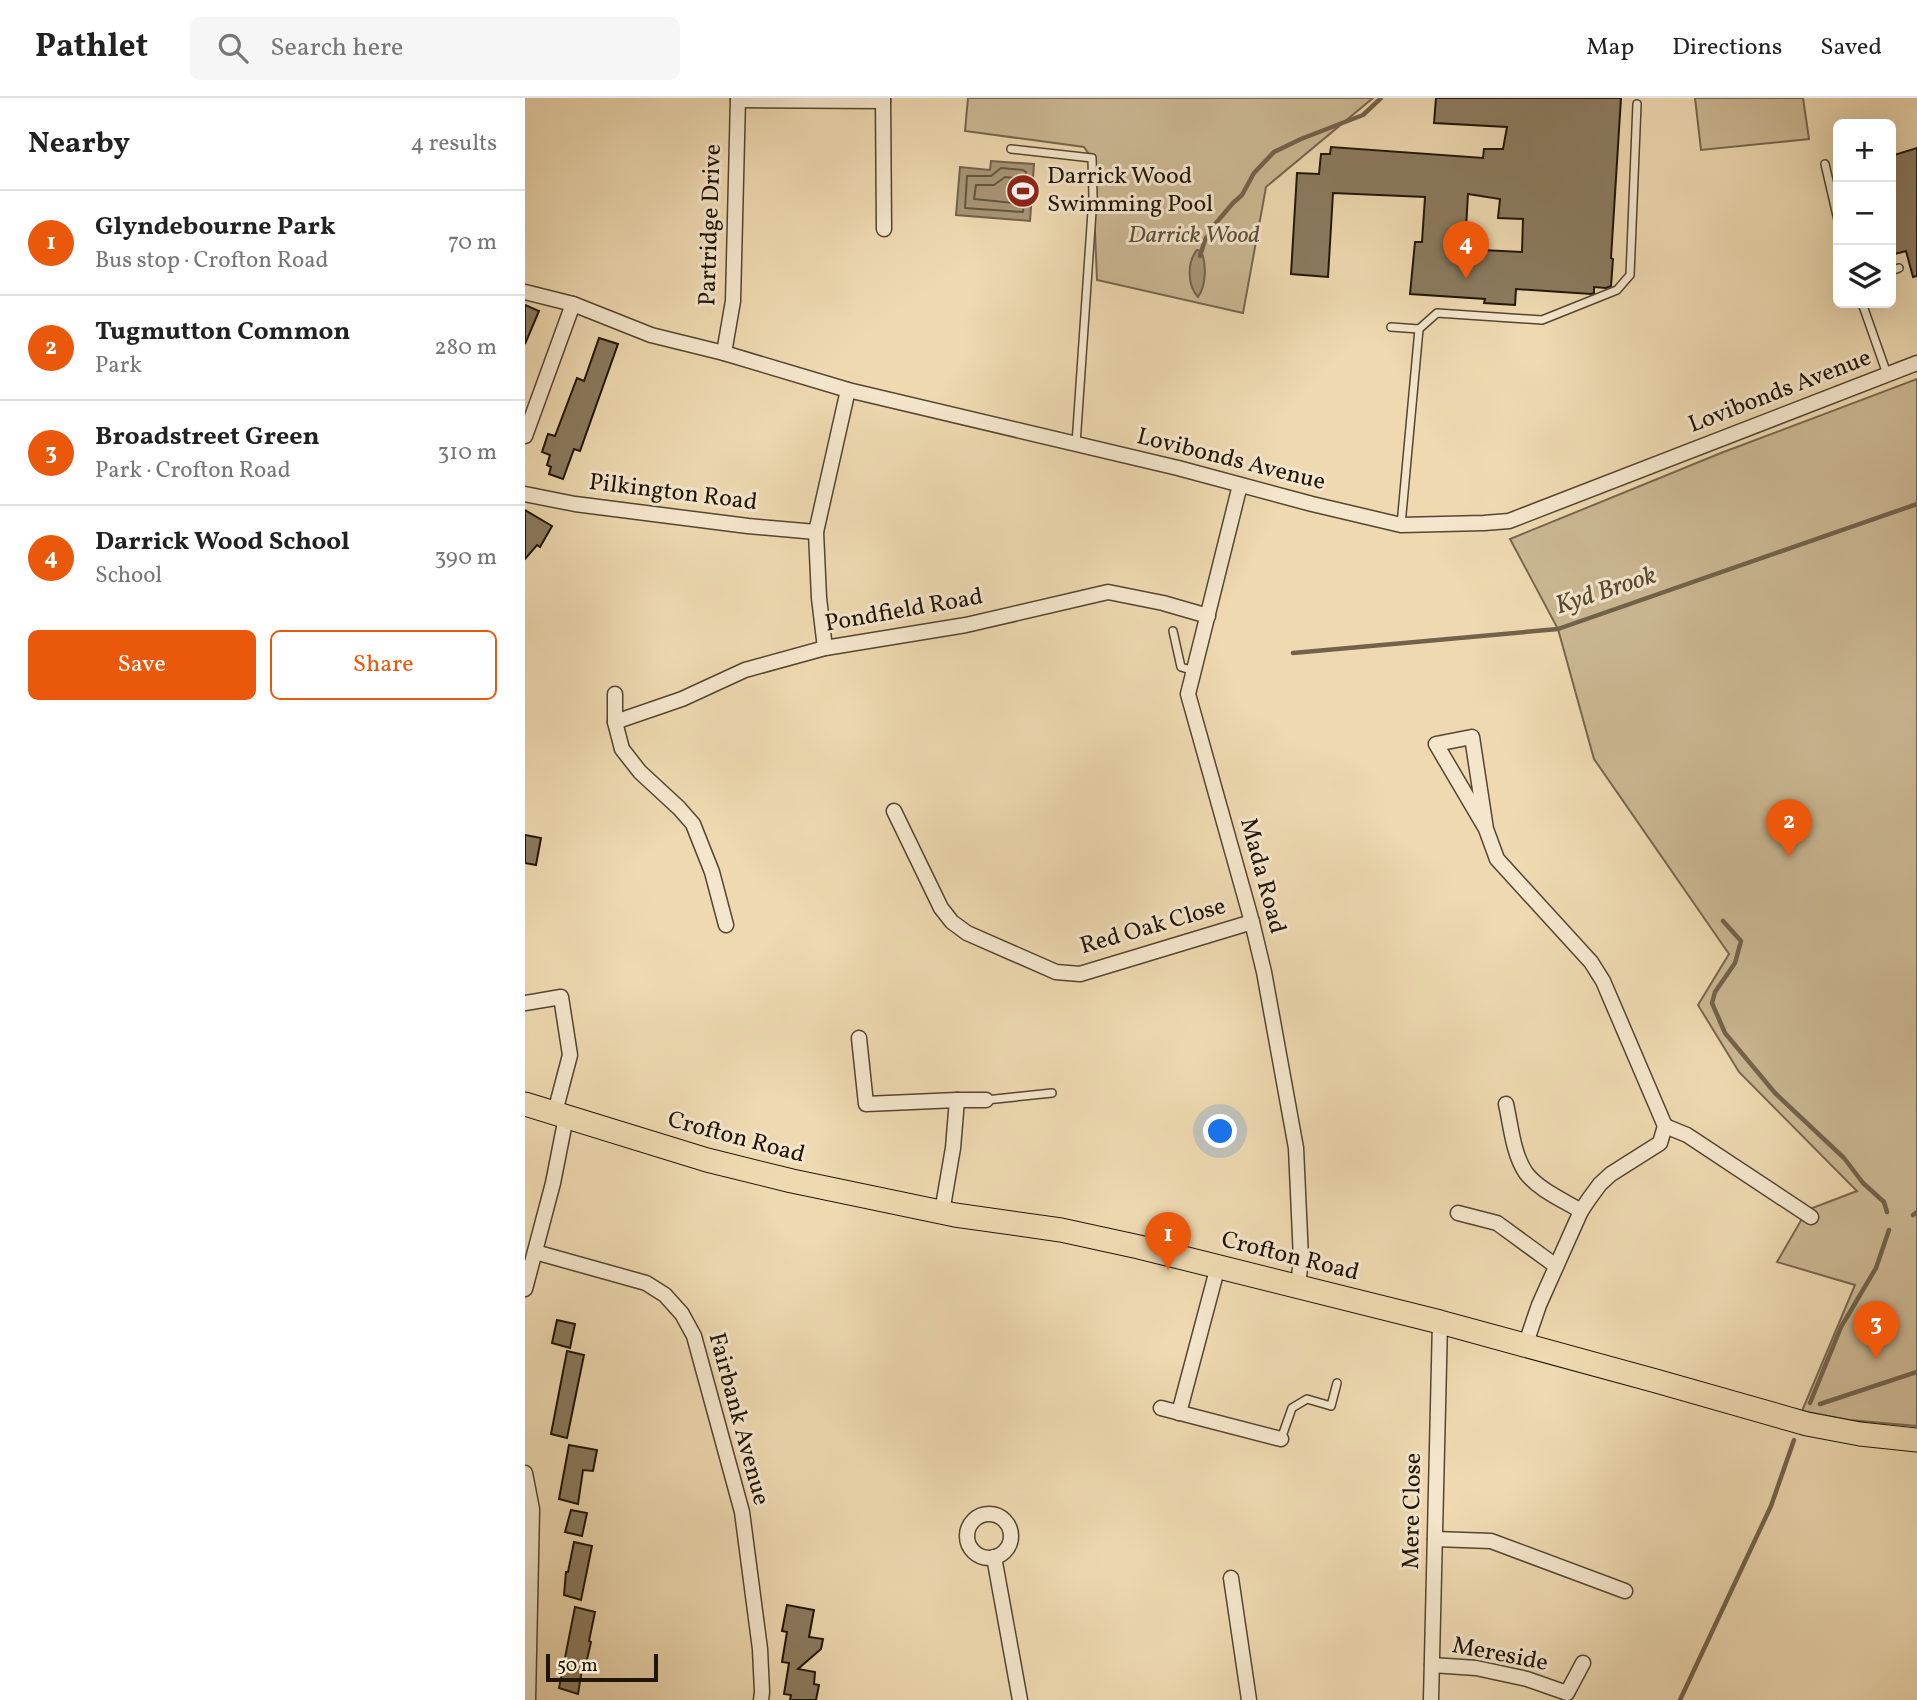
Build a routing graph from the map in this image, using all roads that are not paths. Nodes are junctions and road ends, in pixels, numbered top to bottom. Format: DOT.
graph roads {
  1 [pos="738,99"];
  2 [pos="883,100"];
  3 [pos="1637,104"];
  4 [pos="1011,149"];
  5 [pos="1825,164"];
  6 [pos="1833,198"];
  7 [pos="884,229"];
  8 [pos="1899,268"];
  9 [pos="1896,269"];
  10 [pos="525,292"];
  11 [pos="573,304"];
  12 [pos="1864,308"];
  13 [pos="1391,327"];
  14 [pos="1419,329"];
  15 [pos="724,354"];
  16 [pos="1917,363"];
  17 [pos="1887,375"];
  18 [pos="848,390"];
  19 [pos="525,436"];
  20 [pos="1076,445"];
  21 [pos="1240,485"];
  22 [pos="525,494"];
  23 [pos="1401,525"];
  24 [pos="816,532"];
  25 [pos="1208,616"];
  26 [pos="1173,631"];
  27 [pos="825,648"];
  28 [pos="1194,671"];
  29 [pos="615,694"];
  30 [pos="615,722"];
  31 [pos="894,811"];
  32 [pos="1486,829"];
  33 [pos="1252,922"];
  34 [pos="726,925"];
  35 [pos="525,1003"];
  36 [pos="859,1038"];
  37 [pos="1052,1093"];
  38 [pos="957,1100"];
  39 [pos="986,1100"];
  40 [pos="525,1104"];
  41 [pos="1506,1104"];
  42 [pos="560,1115"];
  43 [pos="1665,1126"];
  44 [pos="1581,1211"];
  45 [pos="942,1212"];
  46 [pos="1458,1213"];
  47 [pos="1811,1217"];
  48 [pos="535,1252"];
  49 [pos="1218,1266"];
  50 [pos="1556,1266"];
  51 [pos="1298,1286"];
  52 [pos="525,1289"];
  53 [pos="1440,1322"];
  54 [pos="1525,1346"];
  55 [pos="1336,1382"];
  56 [pos="1161,1408"];
  57 [pos="1179,1413"];
  58 [pos="1281,1439"];
  59 [pos="1917,1440"];
  60 [pos="525,1473"];
  61 [pos="528,1523"];
  62 [pos="1435,1539"];
  63 [pos="994,1557"];
  64 [pos="1231,1578"];
  65 [pos="1625,1591"];
  66 [pos="1583,1663"];
  67 [pos="1431,1665"];
  68 [pos="528,1700"];
  69 [pos="761,1700"];
  70 [pos="1020,1700"];
  71 [pos="1249,1700"];
  72 [pos="1430,1700"];
  1 -- 2 [label="street"];
  1 -- 15 [label="street, Partridge Drive"];
  2 -- 7 [label="street"];
  3 -- 14 [label="lane"];
  4 -- 20 [label="lane"];
  5 -- 6 [label="lane"];
  8 -- 9 [label="lane"];
  10 -- 11 [label="street, Lovibonds Avenue"];
  11 -- 15 [label="street, Lovibonds Avenue"];
  11 -- 19 [label="street"];
  12 -- 17 [label="lane"];
  13 -- 14 [label="lane"];
  14 -- 23 [label="lane"];
  15 -- 18 [label="street, Lovibonds Avenue"];
  16 -- 17 [label="street, Lovibonds Avenue"];
  17 -- 23 [label="street, Lovibonds Avenue"];
  18 -- 20 [label="street, Lovibonds Avenue"];
  18 -- 24 [label="street"];
  20 -- 21 [label="street, Lovibonds Avenue"];
  21 -- 23 [label="street, Lovibonds Avenue"];
  21 -- 25 [label="street, Mada Road"];
  22 -- 24 [label="street, Pilkington Road"];
  24 -- 27 [label="street"];
  25 -- 27 [label="street, Pondfield Road"];
  25 -- 28 [label="street, Mada Road"];
  26 -- 28 [label="lane"];
  27 -- 30 [label="street, Pondfield Road"];
  28 -- 33 [label="street, Mada Road"];
  29 -- 30 [label="street"];
  30 -- 34 [label="street"];
  31 -- 33 [label="street, Red Oak Close"];
  32 -- 32 [label="street"];
  32 -- 43 [label="street"];
  33 -- 51 [label="street, Mada Road"];
  35 -- 42 [label="street"];
  36 -- 38 [label="street"];
  37 -- 39 [label="lane"];
  38 -- 39 [label="street"];
  38 -- 45 [label="street"];
  40 -- 42 [label="main road, Crofton Road"];
  41 -- 44 [label="street"];
  42 -- 45 [label="main road, Crofton Road"];
  42 -- 48 [label="street"];
  43 -- 44 [label="street"];
  43 -- 47 [label="street"];
  44 -- 50 [label="street"];
  45 -- 49 [label="main road, Crofton Road"];
  46 -- 50 [label="street"];
  48 -- 52 [label="street"];
  48 -- 69 [label="street, Fairbank Avenue"];
  49 -- 51 [label="main road, Crofton Road"];
  49 -- 57 [label="street"];
  50 -- 54 [label="street"];
  51 -- 53 [label="main road, Crofton Road"];
  53 -- 54 [label="main road, Crofton Road"];
  53 -- 62 [label="street, Mere Close"];
  54 -- 59 [label="main road, Crofton Road"];
  55 -- 58 [label="lane"];
  56 -- 57 [label="street"];
  57 -- 58 [label="street"];
  60 -- 61 [label="street"];
  61 -- 68 [label="street"];
  62 -- 65 [label="street"];
  62 -- 67 [label="street, Mere Close"];
  63 -- 70 [label="street"];
  64 -- 71 [label="street"];
  66 -- 67 [label="street, Mereside"];
  67 -- 72 [label="street, Mere Close"];
}
